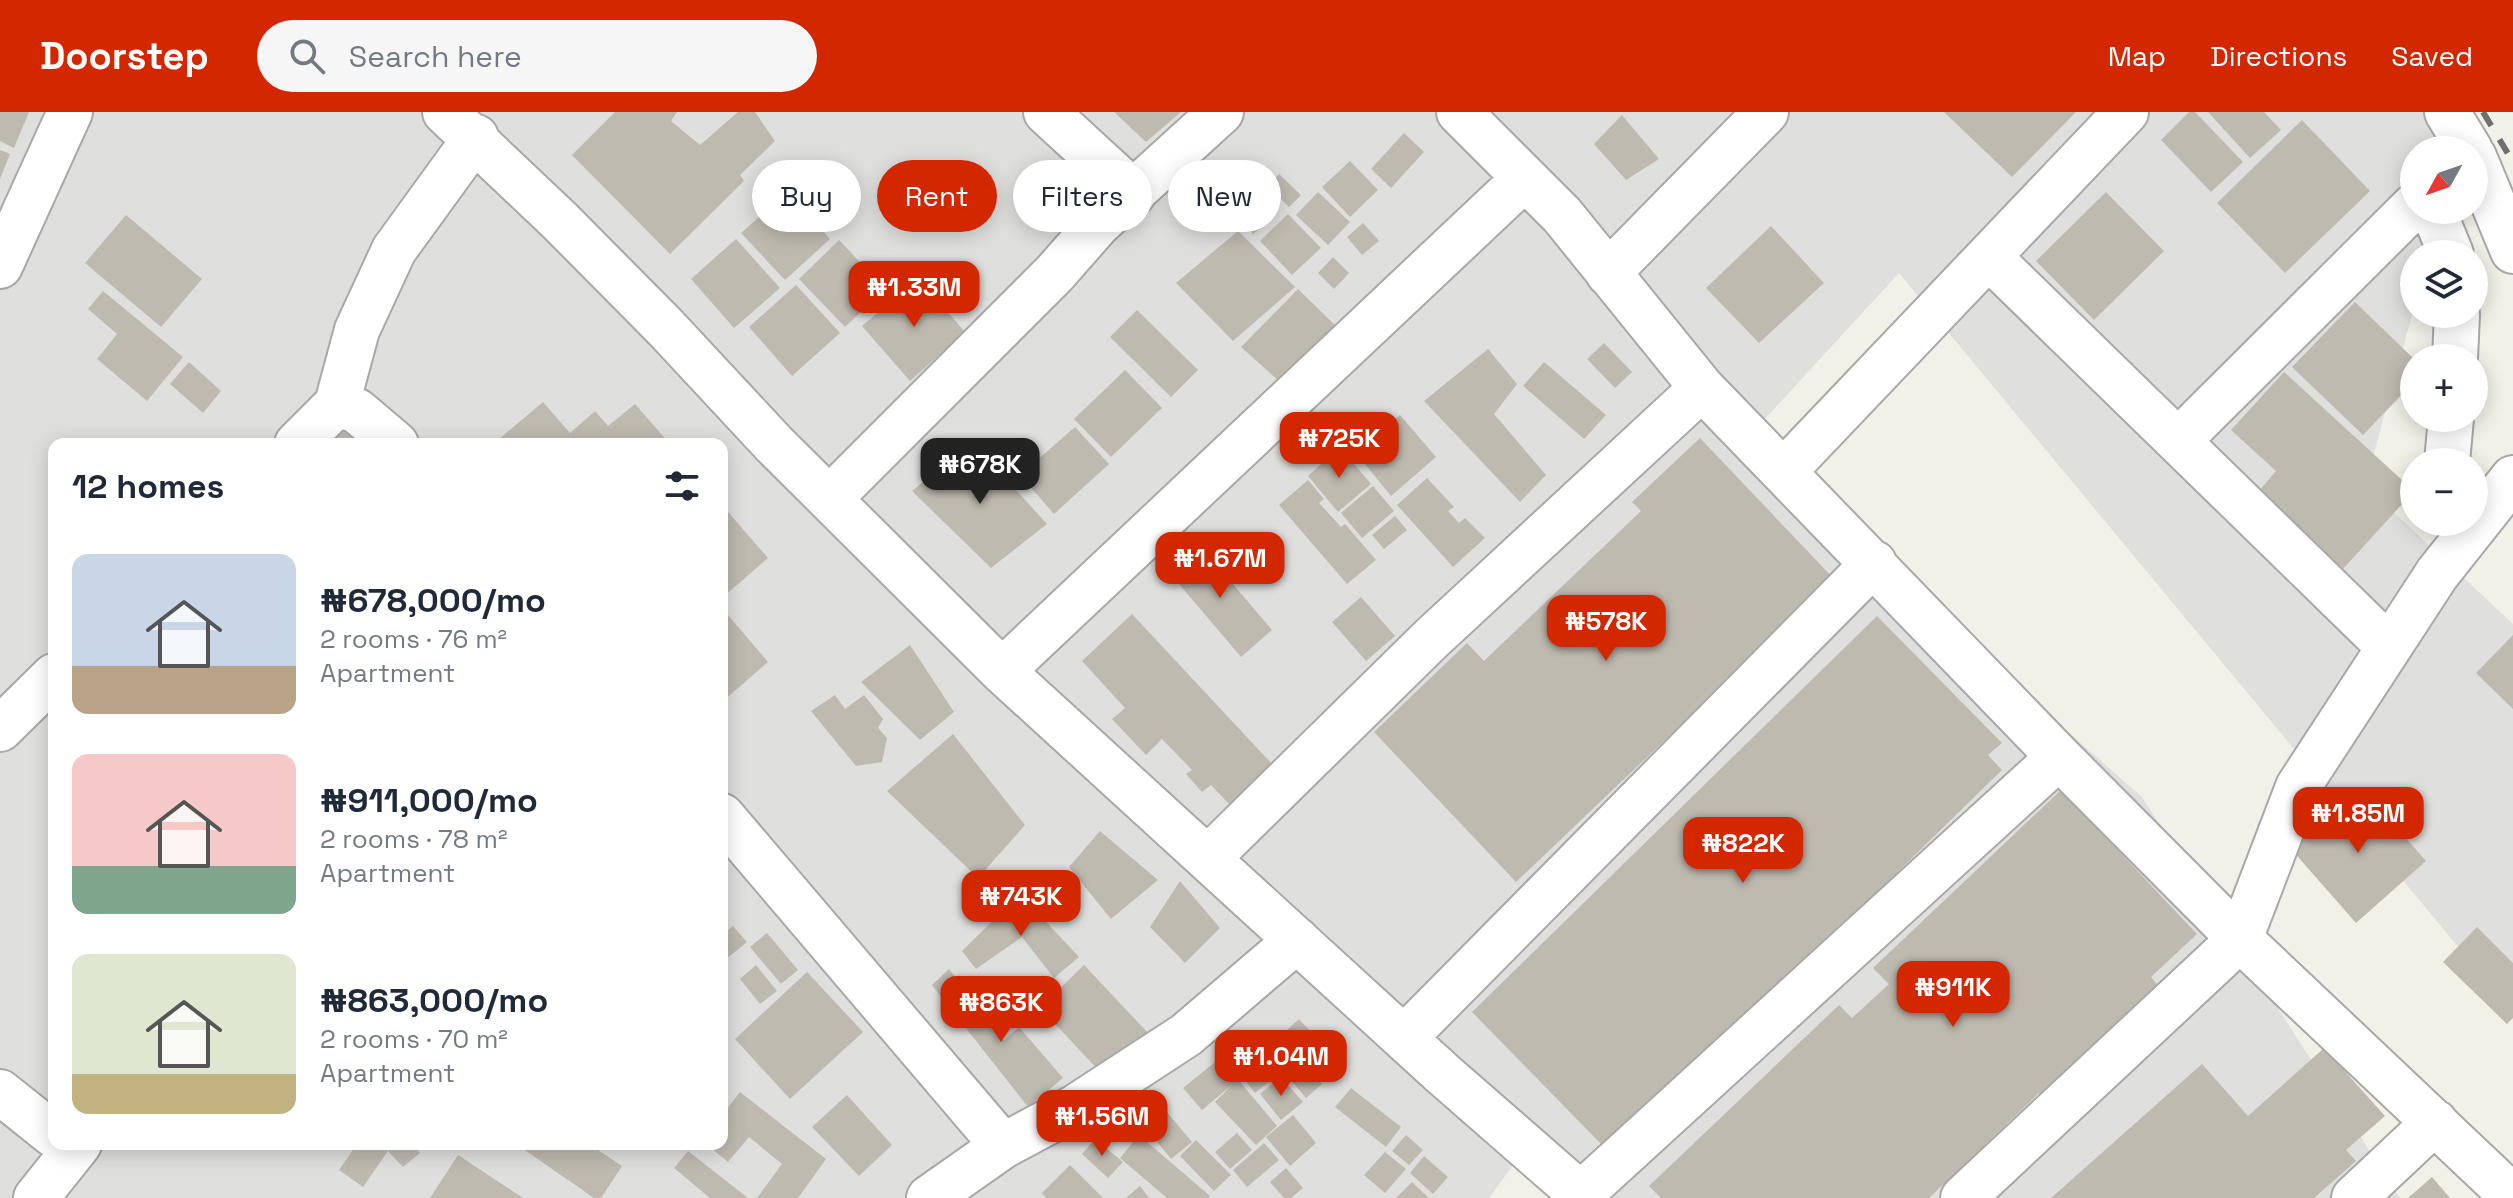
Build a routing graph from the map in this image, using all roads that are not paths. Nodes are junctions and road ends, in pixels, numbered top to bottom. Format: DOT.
graph roads {
  1 [pos="70,112"];
  2 [pos="1046,112"];
  3 [pos="1221,112"];
  4 [pos="1459,112"];
  5 [pos="1766,112"];
  6 [pos="2126,112"];
  7 [pos="2447,112"];
  8 [pos="461,125"];
  9 [pos="2462,136"];
  10 [pos="1098,160"];
  11 [pos="1152,176"];
  12 [pos="1525,178"];
  13 [pos="2488,191"];
  14 [pos="2400,220"];
  15 [pos="1091,232"];
  16 [pos="2513,251"];
  17 [pos="1989,257"];
  18 [pos="0,266"];
  19 [pos="1608,273"];
  20 [pos="1702,388"];
  21 [pos="337,404"];
  22 [pos="303,438"];
  23 [pos="389,438"];
  24 [pos="2178,441"];
  25 [pos="1784,471"];
  26 [pos="2513,478"];
  27 [pos="830,498"];
  28 [pos="2441,536"];
  29 [pos="1874,563"];
  30 [pos="2437,574"];
  31 [pos="2388,646"];
  32 [pos="1002,671"];
  33 [pos="48,682"];
  34 [pos="0,729"];
  35 [pos="2059,757"];
  36 [pos="728,823"];
  37 [pos="1209,857"];
  38 [pos="2240,939"];
  39 [pos="1297,940"];
  40 [pos="1404,1038"];
  41 [pos="0,1092"];
  42 [pos="2435,1122"];
  43 [pos="48,1128"];
  44 [pos="1003,1146"];
  45 [pos="64,1150"];
  46 [pos="1583,1196"];
  47 [pos="2513,1197"];
  48 [pos="36,1198"];
  49 [pos="929,1198"];
  50 [pos="1963,1198"];
  51 [pos="2354,1198"];
  1 -- 18 [label="street"];
  2 -- 10 [label="street"];
  3 -- 11 [label="street"];
  4 -- 12 [label="street"];
  5 -- 19 [label="street"];
  6 -- 17 [label="street"];
  7 -- 9 [label="street"];
  8 -- 21 [label="street"];
  8 -- 27 [label="street"];
  12 -- 19 [label="street"];
  12 -- 32 [label="street"];
  13 -- 16 [label="street"];
  14 -- 24 [label="street"];
  15 -- 27 [label="street"];
  17 -- 24 [label="street"];
  17 -- 25 [label="street"];
  19 -- 20 [label="street"];
  20 -- 25 [label="street"];
  20 -- 37 [label="street"];
  21 -- 22 [label="street"];
  21 -- 23 [label="street"];
  24 -- 31 [label="street"];
  25 -- 29 [label="street"];
  26 -- 30 [label="street"];
  27 -- 32 [label="street"];
  28 -- 30 [label="street"];
  29 -- 35 [label="street"];
  29 -- 40 [label="street"];
  30 -- 31 [label="street"];
  31 -- 38 [label="street"];
  32 -- 37 [label="street"];
  33 -- 34 [label="street"];
  35 -- 38 [label="street"];
  35 -- 46 [label="street"];
  36 -- 44 [label="street"];
  37 -- 39 [label="street"];
  38 -- 42 [label="street"];
  38 -- 50 [label="street"];
  39 -- 40 [label="street"];
  39 -- 44 [label="street"];
  40 -- 46 [label="street"];
  41 -- 43 [label="street"];
  42 -- 47 [label="street"];
  42 -- 51 [label="street"];
  44 -- 49 [label="street"];
  45 -- 48 [label="street"];
}
